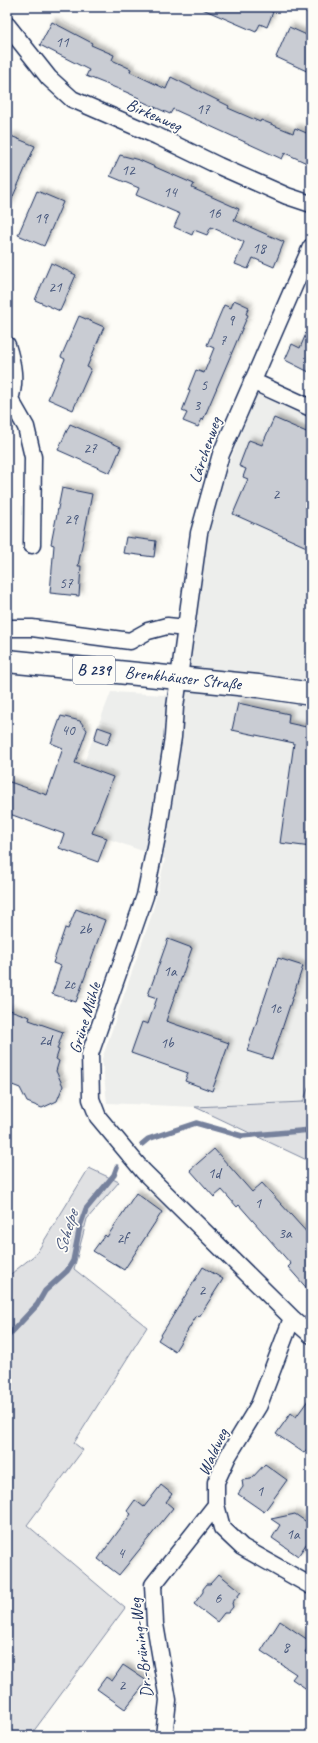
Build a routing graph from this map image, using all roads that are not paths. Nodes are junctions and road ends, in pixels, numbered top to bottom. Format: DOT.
graph roads {
  1 [pos="7,25"];
  2 [pos="311,204"];
  3 [pos="311,247"];
  4 [pos="7,346"];
  5 [pos="252,381"];
  6 [pos="8,400"];
  7 [pos="311,408"];
  8 [pos="32,545"];
  9 [pos="7,628"];
  10 [pos="186,628"];
  11 [pos="7,661"];
  12 [pos="180,678"];
  13 [pos="311,694"];
  14 [pos="292,1318"];
  15 [pos="311,1335"];
  16 [pos="216,1505"];
  17 [pos="311,1586"];
  18 [pos="164,1736"];
  1 -- 2 [label="street, Birkenweg"];
  3 -- 5 [label="street, Lärchenweg"];
  4 -- 6 [label="street"];
  5 -- 7 [label="street"];
  5 -- 10 [label="street, Lärchenweg"];
  6 -- 8 [label="street"];
  9 -- 10 [label="street, Brenkhäuser Straße"];
  10 -- 12 [label="street, Lärchenweg"];
  11 -- 12 [label="main road, Brenkhäuser Straße / B 239"];
  12 -- 13 [label="main road, Brenkhäuser Straße / B 239"];
  12 -- 14 [label="street, Grüne Mühle"];
  14 -- 15 [label="street, Grüne Mühle"];
  14 -- 16 [label="street, Waldweg"];
  16 -- 17 [label="street, Waldweg"];
  16 -- 18 [label="street, Dr.-Brüning-Weg"];
}
